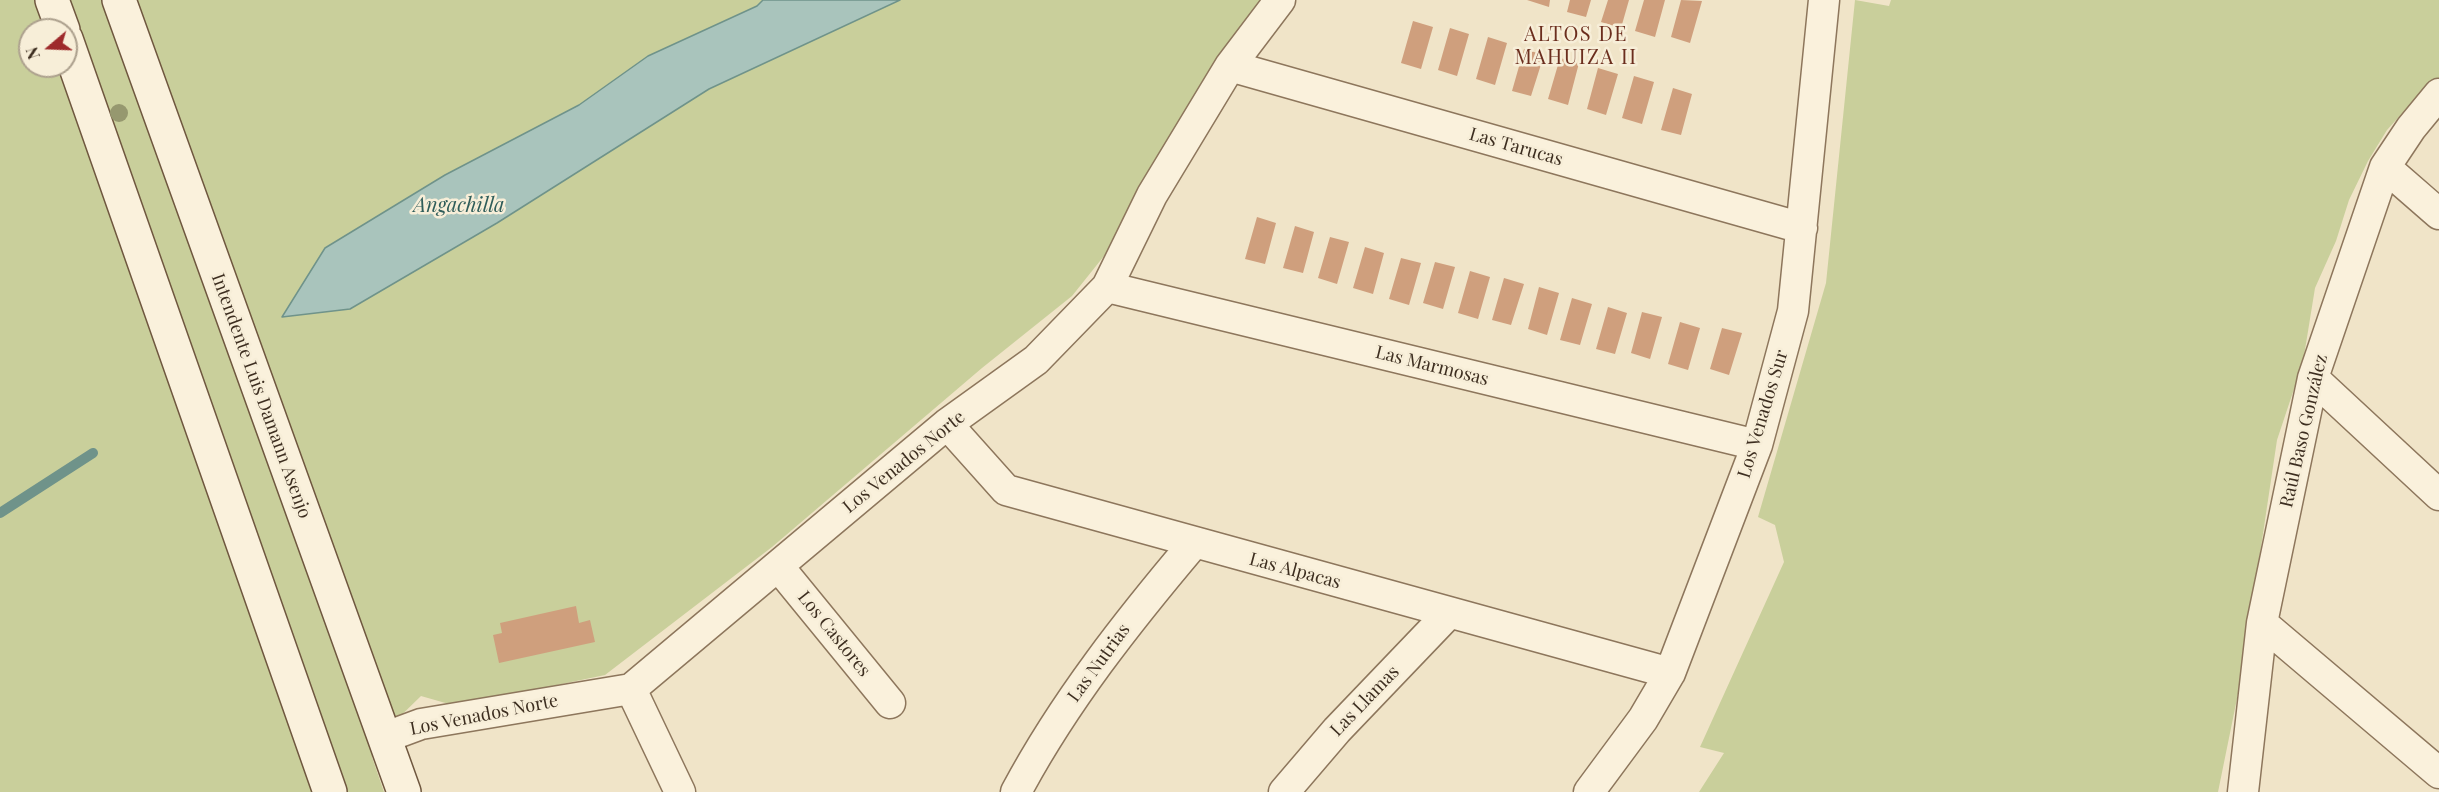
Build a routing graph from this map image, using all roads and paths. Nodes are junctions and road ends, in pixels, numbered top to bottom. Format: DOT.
graph roads {
  1 [pos="52,0"];
  2 [pos="119,0"];
  3 [pos="1280,0"];
  4 [pos="1815,2"];
  5 [pos="59,18"];
  6 [pos="1230,66"];
  7 [pos="78,73"];
  8 [pos="2439,94"];
  9 [pos="2385,167"];
  10 [pos="2439,214"];
  11 [pos="1802,228"];
  12 [pos="1107,287"];
  13 [pos="2313,378"];
  14 [pos="947,424"];
  15 [pos="1757,445"];
  16 [pos="2439,495"];
  17 [pos="1194,543"];
  18 [pos="778,566"];
  19 [pos="1449,613"];
  20 [pos="2262,623"];
  21 [pos="1670,673"];
  22 [pos="631,689"];
  23 [pos="890,703"];
  24 [pos="386,737"];
  25 [pos="2439,773"];
  26 [pos="330,792"];
  27 [pos="404,792"];
  28 [pos="680,792"];
  29 [pos="1016,792"];
  30 [pos="1284,792"];
  31 [pos="1589,792"];
  32 [pos="2243,792"];
  1 -- 5 [label="main road"];
  2 -- 24 [label="main road, Intendente Luis Damann Asenjo"];
  3 -- 6 [label="street, Los Venados Norte"];
  4 -- 11 [label="street, Los Venados Sur"];
  6 -- 11 [label="street, Las Tarucas"];
  6 -- 12 [label="street, Los Venados Norte"];
  7 -- 26 [label="main road"];
  8 -- 9 [label="street, Raúl Baso González"];
  9 -- 10 [label="street"];
  9 -- 13 [label="street, Raúl Baso González"];
  11 -- 15 [label="street, Los Venados Sur"];
  12 -- 14 [label="street, Los Venados Norte"];
  12 -- 15 [label="street, Las Marmosas"];
  13 -- 16 [label="street"];
  13 -- 20 [label="street, Raúl Baso González"];
  14 -- 17 [label="street, Las Alpacas"];
  14 -- 18 [label="street, Los Venados Norte"];
  15 -- 21 [label="street, Los Venados Sur"];
  17 -- 19 [label="street, Las Alpacas"];
  17 -- 29 [label="street, Las Nutrias"];
  18 -- 22 [label="street, Los Venados Norte"];
  18 -- 23 [label="street, Los Castores"];
  19 -- 21 [label="street, Las Alpacas"];
  19 -- 30 [label="street, Las Llamas"];
  20 -- 25 [label="street"];
  20 -- 32 [label="street, Raúl Baso González"];
  21 -- 31 [label="street, Los Venados Sur"];
  22 -- 24 [label="street, Los Venados Norte"];
  22 -- 28 [label="street"];
  24 -- 27 [label="main road, Intendente Luis Damann Asenjo"];
}
